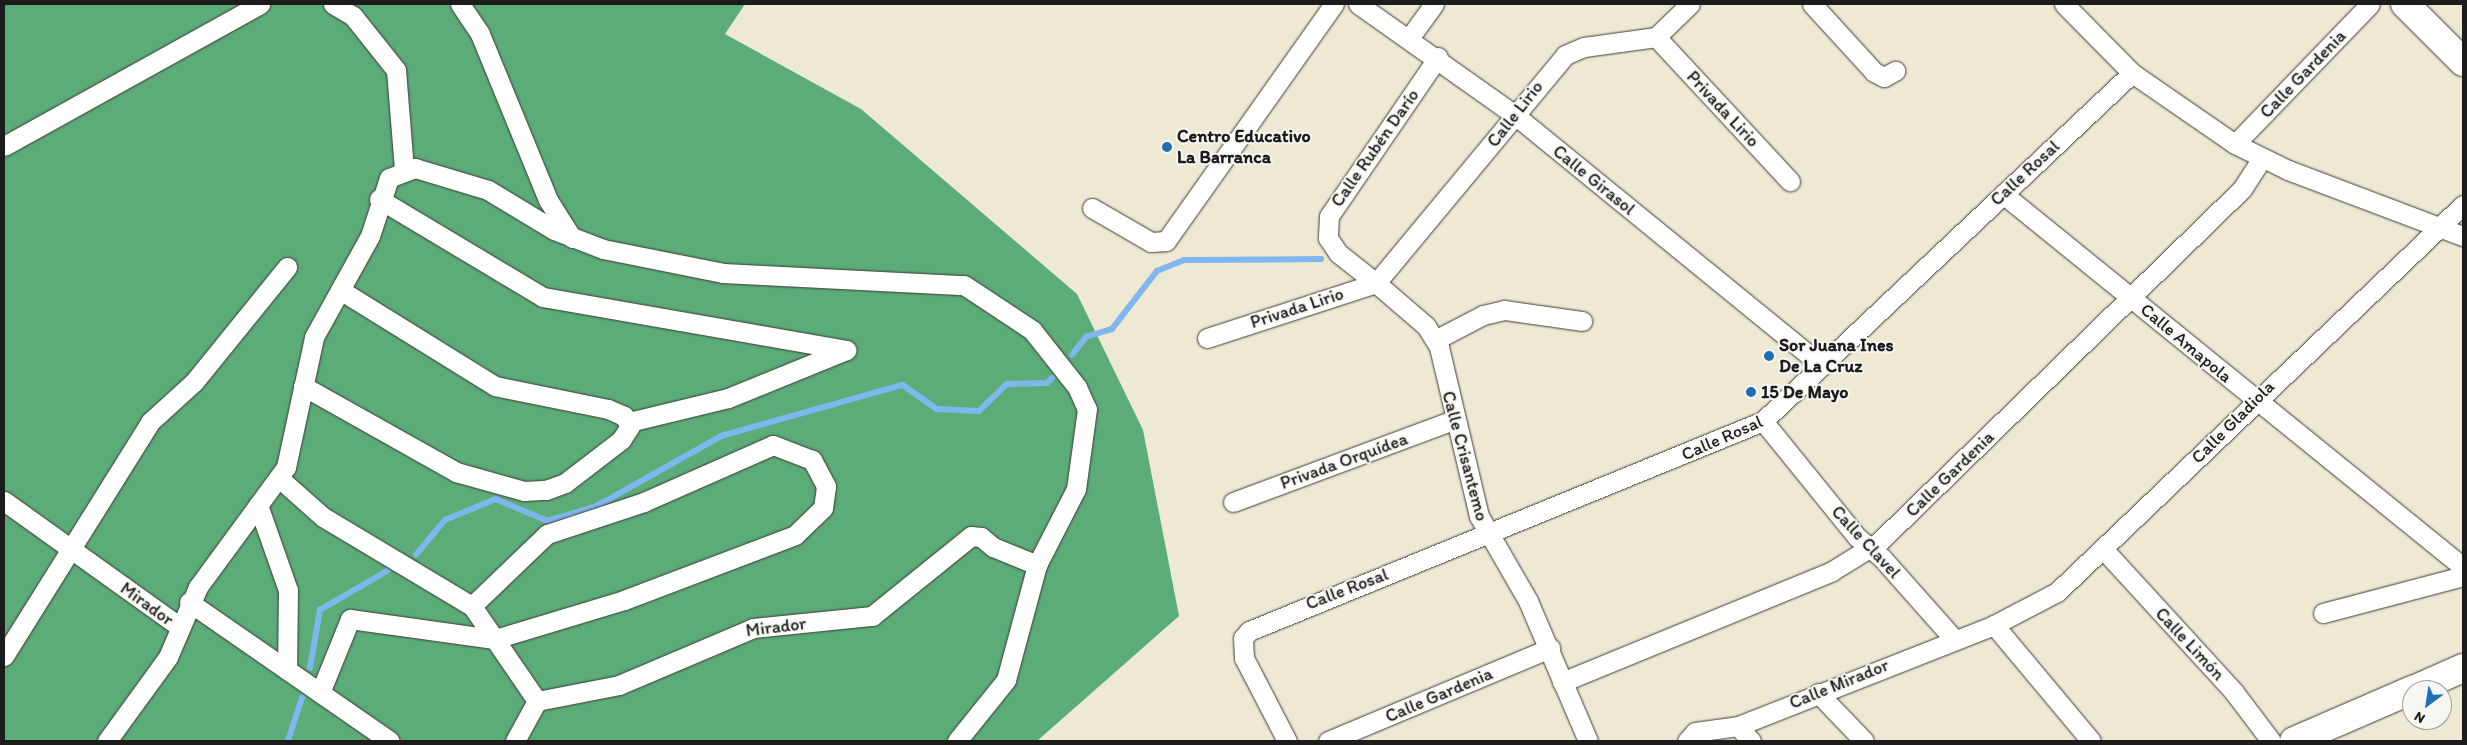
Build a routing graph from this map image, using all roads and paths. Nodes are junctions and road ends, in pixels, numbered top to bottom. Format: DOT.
graph roads {
  1 [pos="260,4"];
  2 [pos="333,4"];
  3 [pos="460,4"];
  4 [pos="1334,4"];
  5 [pos="1358,4"];
  6 [pos="1434,4"];
  7 [pos="1690,4"];
  8 [pos="1812,4"];
  9 [pos="2064,4"];
  10 [pos="2370,4"];
  11 [pos="2405,4"];
  12 [pos="359,10"];
  13 [pos="1410,37"];
  14 [pos="1656,37"];
  15 [pos="1438,57"];
  16 [pos="2463,62"];
  17 [pos="1895,70"];
  18 [pos="2132,73"];
  19 [pos="1516,116"];
  20 [pos="2235,144"];
  21 [pos="4,146"];
  22 [pos="2262,158"];
  23 [pos="404,169"];
  24 [pos="1790,181"];
  25 [pos="2003,194"];
  26 [pos="379,199"];
  27 [pos="2463,205"];
  28 [pos="1092,208"];
  29 [pos="2440,226"];
  30 [pos="2463,236"];
  31 [pos="573,239"];
  32 [pos="287,267"];
  33 [pos="1380,286"];
  34 [pos="340,290"];
  35 [pos="2131,296"];
  36 [pos="1582,321"];
  37 [pos="1207,338"];
  38 [pos="1436,340"];
  39 [pos="1822,366"];
  40 [pos="303,386"];
  41 [pos="2255,400"];
  42 [pos="1454,420"];
  43 [pos="1763,421"];
  44 [pos="629,422"];
  45 [pos="279,478"];
  46 [pos="4,501"];
  47 [pos="1233,502"];
  48 [pos="258,505"];
  49 [pos="1488,534"];
  50 [pos="1870,548"];
  51 [pos="74,551"];
  52 [pos="2105,551"];
  53 [pos="1037,564"];
  54 [pos="2463,566"];
  55 [pos="2463,576"];
  56 [pos="189,602"];
  57 [pos="472,606"];
  58 [pos="2323,613"];
  59 [pos="1994,625"];
  60 [pos="180,627"];
  61 [pos="1953,638"];
  62 [pos="495,639"];
  63 [pos="1550,648"];
  64 [pos="4,656"];
  65 [pos="2463,668"];
  66 [pos="288,670"];
  67 [pos="2435,680"];
  68 [pos="1562,682"];
  69 [pos="320,693"];
  70 [pos="1818,693"];
  71 [pos="2402,694"];
  72 [pos="537,701"];
  73 [pos="1738,726"];
  74 [pos="107,741"];
  75 [pos="390,741"];
  76 [pos="515,741"];
  77 [pos="957,741"];
  78 [pos="1287,741"];
  79 [pos="1328,741"];
  80 [pos="1588,741"];
  81 [pos="1686,741"];
  82 [pos="1751,741"];
  83 [pos="1864,741"];
  84 [pos="2091,741"];
  85 [pos="2271,741"];
  86 [pos="2294,741"];
  1 -- 21 [label="street"];
  2 -- 12 [label="street"];
  3 -- 31 [label="street"];
  4 -- 28 [label="street"];
  5 -- 13 [label="street, Calle Girasol"];
  6 -- 13 [label="street"];
  7 -- 14 [label="street"];
  8 -- 17 [label="street"];
  9 -- 18 [label="street"];
  10 -- 20 [label="street, Calle Gardenia"];
  11 -- 16 [label="street"];
  12 -- 23 [label="street"];
  13 -- 15 [label="street, Calle Girasol"];
  14 -- 19 [label="street, Calle Lirio"];
  14 -- 24 [label="street, Privada Lirio"];
  15 -- 19 [label="street, Calle Girasol"];
  15 -- 33 [label="street, Calle Rubén Darío"];
  18 -- 20 [label="street"];
  18 -- 25 [label="street, Calle Rosal"];
  19 -- 33 [label="street, Calle Lirio"];
  19 -- 39 [label="street, Calle Girasol"];
  20 -- 22 [label="street"];
  22 -- 29 [label="street"];
  22 -- 35 [label="street, Calle Gardenia"];
  23 -- 26 [label="street"];
  23 -- 31 [label="street"];
  25 -- 35 [label="street, Calle Amapola"];
  25 -- 39 [label="street, Calle Rosal"];
  26 -- 34 [label="street"];
  26 -- 44 [label="street"];
  27 -- 29 [label="street, Calle Gladiola"];
  29 -- 30 [label="street"];
  29 -- 41 [label="street, Calle Gladiola"];
  31 -- 53 [label="street"];
  32 -- 51 [label="street"];
  33 -- 37 [label="street, Privada Lirio"];
  33 -- 38 [label="street"];
  34 -- 40 [label="street"];
  34 -- 44 [label="street"];
  35 -- 41 [label="street, Calle Amapola"];
  35 -- 50 [label="street, Calle Gardenia"];
  36 -- 38 [label="street"];
  38 -- 42 [label="street, Calle Crisantemo"];
  39 -- 43 [label="street, Calle Rosal"];
  40 -- 44 [label="street"];
  40 -- 45 [label="street"];
  41 -- 52 [label="street, Calle Gladiola"];
  41 -- 54 [label="street, Calle Amapola"];
  42 -- 47 [label="street, Privada Orquídea"];
  42 -- 49 [label="street, Calle Crisantemo"];
  43 -- 49 [label="street, Calle Rosal"];
  43 -- 50 [label="street, Calle Clavel"];
  45 -- 48 [label="street"];
  45 -- 57 [label="street"];
  46 -- 51 [label="street, Mirador"];
  48 -- 56 [label="street"];
  48 -- 66 [label="street"];
  49 -- 63 [label="street, Calle Crisantemo"];
  49 -- 78 [label="street, Calle Rosal"];
  50 -- 61 [label="street, Calle Clavel"];
  50 -- 68 [label="street, Calle Gardenia"];
  51 -- 60 [label="street, Mirador"];
  51 -- 64 [label="street"];
  52 -- 59 [label="street, Calle Gladiola"];
  52 -- 85 [label="street, Calle Limón"];
  53 -- 72 [label="street, Mirador"];
  53 -- 77 [label="street"];
  55 -- 58 [label="street"];
  56 -- 60 [label="street"];
  56 -- 66 [label="street"];
  57 -- 62 [label="street"];
  57 -- 62 [label="street"];
  59 -- 61 [label="street, Calle Mirador"];
  59 -- 84 [label="street"];
  60 -- 74 [label="street, Mirador"];
  61 -- 70 [label="street, Calle Mirador"];
  62 -- 69 [label="street"];
  62 -- 72 [label="street"];
  63 -- 68 [label="street, Calle Crisantemo"];
  63 -- 79 [label="street, Calle Gardenia"];
  65 -- 67 [label="street"];
  66 -- 69 [label="street"];
  68 -- 80 [label="street, Calle Crisantemo"];
  69 -- 75 [label="street"];
  70 -- 73 [label="street, Calle Mirador"];
  70 -- 83 [label="street"];
  71 -- 86 [label="street"];
  72 -- 76 [label="street"];
  73 -- 81 [label="street, Calle Mirador"];
  73 -- 82 [label="street"];
}
